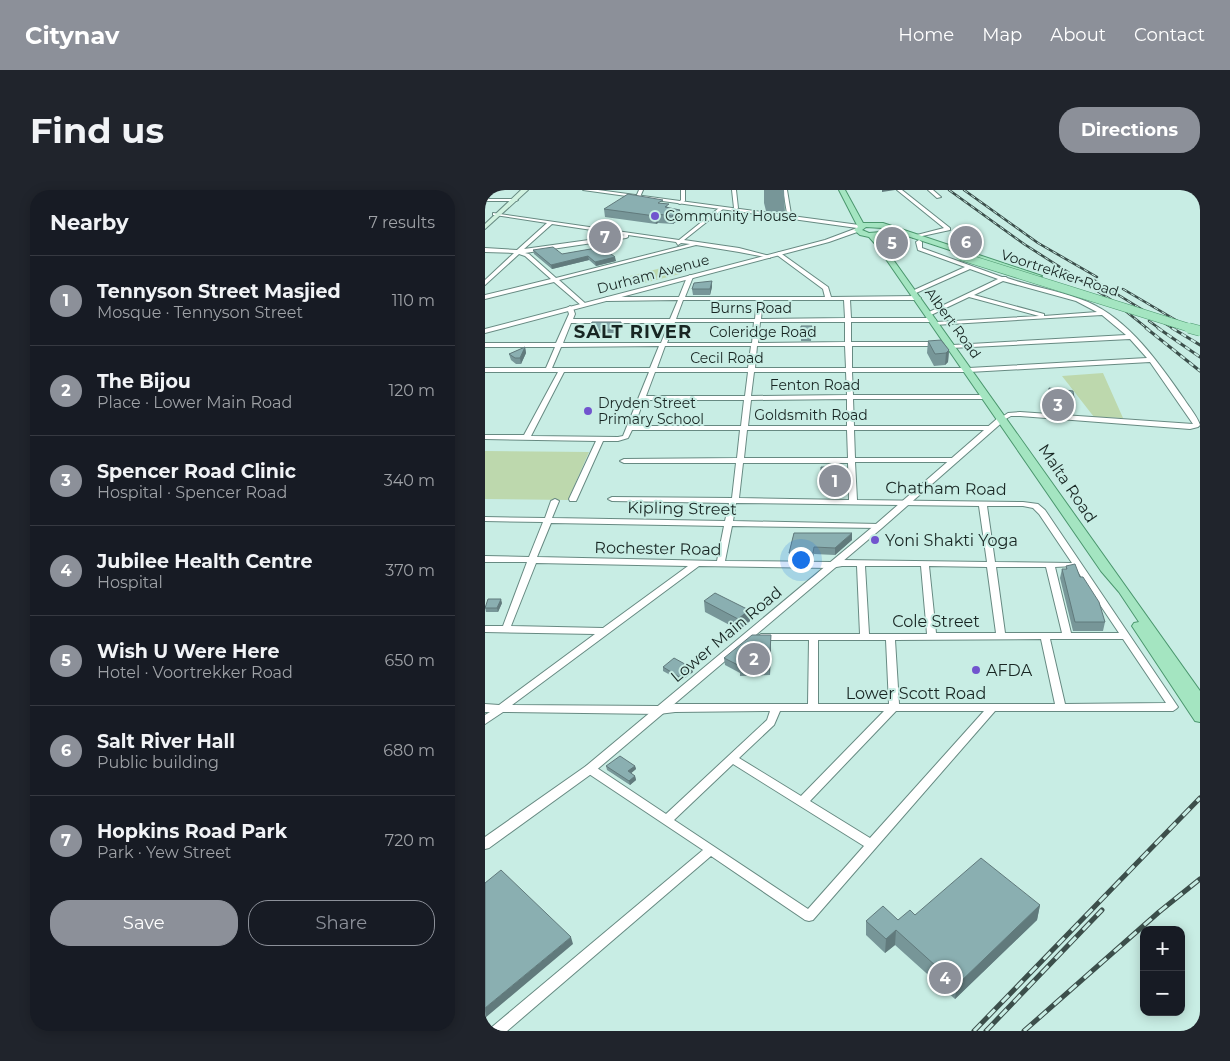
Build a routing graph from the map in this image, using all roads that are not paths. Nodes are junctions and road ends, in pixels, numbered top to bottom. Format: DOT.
graph roads {
  1 [pos="520,190"];
  2 [pos="525,190"];
  3 [pos="586,190"];
  4 [pos="641,190"];
  5 [pos="683,190"];
  6 [pos="734,190"];
  7 [pos="785,190"];
  8 [pos="842,190"];
  9 [pos="899,190"];
  10 [pos="930,190"];
  11 [pos="597,191"];
  12 [pos="638,197"];
  13 [pos="939,197"];
  14 [pos="485,200"];
  15 [pos="513,200"];
  16 [pos="680,203"];
  17 [pos="851,204"];
  18 [pos="721,209"];
  19 [pos="734,211"];
  20 [pos="497,214"];
  21 [pos="789,219"];
  22 [pos="551,222"];
  23 [pos="486,224"];
  24 [pos="876,225"];
  25 [pos="604,230"];
  26 [pos="862,231"];
  27 [pos="635,234"];
  28 [pos="882,235"];
  29 [pos="592,241"];
  30 [pos="680,241"];
  31 [pos="918,243"];
  32 [pos="699,244"];
  33 [pos="485,250"];
  34 [pos="518,252"];
  35 [pos="665,253"];
  36 [pos="779,254"];
  37 [pos="768,257"];
  38 [pos="971,267"];
  39 [pos="690,277"];
  40 [pos="1003,278"];
  41 [pos="555,280"];
  42 [pos="485,283"];
  43 [pos="916,295"];
  44 [pos="969,295"];
  45 [pos="485,297"];
  46 [pos="828,298"];
  47 [pos="847,298"];
  48 [pos="607,299"];
  49 [pos="681,299"];
  50 [pos="760,299"];
  51 [pos="584,305"];
  52 [pos="570,308"];
  53 [pos="1102,312"];
  54 [pos="1050,318"];
  55 [pos="933,319"];
  56 [pos="847,320"];
  57 [pos="569,321"];
  58 [pos="673,321"];
  59 [pos="757,321"];
  60 [pos="1200,327"];
  61 [pos="485,331"];
  62 [pos="1200,331"];
  63 [pos="1130,337"];
  64 [pos="848,344"];
  65 [pos="485,345"];
  66 [pos="559,345"];
  67 [pos="664,345"];
  68 [pos="755,345"];
  69 [pos="952,345"];
  70 [pos="1152,360"];
  71 [pos="485,370"];
  72 [pos="548,370"];
  73 [pos="562,370"];
  74 [pos="654,370"];
  75 [pos="751,370"];
  76 [pos="848,370"];
  77 [pos="969,370"];
  78 [pos="987,397"];
  79 [pos="643,398"];
  80 [pos="749,398"];
  81 [pos="849,398"];
  82 [pos="1002,418"];
  83 [pos="631,428"];
  84 [pos="745,428"];
  85 [pos="850,428"];
  86 [pos="991,428"];
  87 [pos="485,437"];
  88 [pos="526,438"];
  89 [pos="624,438"];
  90 [pos="600,439"];
  91 [pos="955,460"];
  92 [pos="624,461"];
  93 [pos="741,461"];
  94 [pos="851,461"];
  95 [pos="612,499"];
  96 [pos="573,500"];
  97 [pos="734,500"];
  98 [pos="555,501"];
  99 [pos="853,502"];
  100 [pos="906,503"];
  101 [pos="983,504"];
  102 [pos="485,519"];
  103 [pos="548,520"];
  104 [pos="729,523"];
  105 [pos="879,526"];
  106 [pos="485,559"];
  107 [pos="532,560"];
  108 [pos="697,563"];
  109 [pos="861,563"];
  110 [pos="721,564"];
  111 [pos="925,564"];
  112 [pos="831,565"];
  113 [pos="991,565"];
  114 [pos="1050,565"];
  115 [pos="1071,565"];
  116 [pos="1105,568"];
  117 [pos="485,629"];
  118 [pos="506,629"];
  119 [pos="607,631"];
  120 [pos="932,636"];
  121 [pos="1001,636"];
  122 [pos="1045,636"];
  123 [pos="1067,636"];
  124 [pos="1123,636"];
  125 [pos="748,637"];
  126 [pos="814,637"];
  127 [pos="865,637"];
  128 [pos="890,637"];
  129 [pos="1200,701"];
  130 [pos="894,707"];
  131 [pos="1173,707"];
  132 [pos="485,708"];
  133 [pos="504,708"];
  134 [pos="776,708"];
  135 [pos="813,708"];
  136 [pos="992,708"];
  137 [pos="1061,708"];
  138 [pos="659,710"];
  139 [pos="1200,717"];
  140 [pos="485,720"];
  141 [pos="733,759"];
  142 [pos="590,768"];
  143 [pos="803,802"];
  144 [pos="667,820"];
  145 [pos="485,844"];
  146 [pos="872,845"];
  147 [pos="711,850"];
  148 [pos="497,1031"];
  1 -- 15 [label="main road"];
  2 -- 15 [label="main road"];
  3 -- 11 [label="street"];
  4 -- 12 [label="street"];
  5 -- 16 [label="street"];
  6 -- 19 [label="street"];
  7 -- 21 [label="street"];
  8 -- 17 [label="main road, Albert Road"];
  9 -- 31 [label="street"];
  10 -- 13 [label="street"];
  11 -- 12 [label="street"];
  12 -- 16 [label="street"];
  14 -- 15 [label="street"];
  15 -- 20 [label="main road"];
  16 -- 18 [label="street"];
  17 -- 24 [label="main road, Albert Road"];
  17 -- 26 [label="main road, Albert Road"];
  18 -- 19 [label="street"];
  18 -- 30 [label="street"];
  19 -- 21 [label="street"];
  20 -- 22 [label="street"];
  20 -- 23 [label="main road"];
  21 -- 26 [label="street"];
  22 -- 25 [label="street"];
  22 -- 34 [label="street"];
  24 -- 26 [label="main road"];
  24 -- 28 [label="main road, Voortrekker Road"];
  25 -- 27 [label="street"];
  25 -- 29 [label="street"];
  26 -- 28 [label="main road, Albert Road"];
  26 -- 36 [label="street, Durham Avenue"];
  27 -- 29 [label="street"];
  27 -- 30 [label="street"];
  28 -- 31 [label="main road, Voortrekker Road"];
  28 -- 43 [label="main road, Albert Road"];
  29 -- 34 [label="street"];
  30 -- 32 [label="street"];
  30 -- 35 [label="street"];
  31 -- 38 [label="street"];
  31 -- 60 [label="main road, Voortrekker Road"];
  31 -- 62 [label="main road, Voortrekker Road, bridge"];
  32 -- 35 [label="street"];
  32 -- 37 [label="street"];
  33 -- 34 [label="street"];
  34 -- 41 [label="street"];
  34 -- 42 [label="street"];
  35 -- 41 [label="street"];
  36 -- 37 [label="street, Durham Avenue"];
  36 -- 46 [label="street"];
  37 -- 39 [label="street, Durham Avenue"];
  38 -- 40 [label="street"];
  38 -- 43 [label="street"];
  39 -- 48 [label="street, Durham Avenue"];
  39 -- 49 [label="street"];
  40 -- 44 [label="street"];
  40 -- 53 [label="street"];
  41 -- 45 [label="street"];
  41 -- 51 [label="street"];
  43 -- 47 [label="street"];
  43 -- 55 [label="main road, Albert Road"];
  44 -- 54 [label="street"];
  44 -- 55 [label="street"];
  46 -- 47 [label="street"];
  46 -- 50 [label="street"];
  47 -- 56 [label="street"];
  48 -- 49 [label="street"];
  48 -- 51 [label="street, Durham Avenue"];
  49 -- 50 [label="street"];
  49 -- 58 [label="street"];
  50 -- 59 [label="street"];
  51 -- 52 [label="street, Durham Avenue"];
  52 -- 57 [label="street"];
  52 -- 61 [label="street, Durham Avenue"];
  53 -- 54 [label="street, Burns Road"];
  53 -- 63 [label="street"];
  54 -- 55 [label="street, Burns Road"];
  55 -- 56 [label="street, Burns Road"];
  55 -- 69 [label="main road, Albert Road"];
  56 -- 59 [label="street, Burns Road"];
  56 -- 64 [label="street"];
  57 -- 58 [label="street, Burns Road"];
  57 -- 66 [label="street"];
  58 -- 59 [label="street, Burns Road"];
  58 -- 67 [label="street"];
  59 -- 68 [label="street"];
  63 -- 69 [label="street, Coleridge Road"];
  63 -- 70 [label="street"];
  64 -- 68 [label="street, Coleridge Road"];
  64 -- 69 [label="street, Coleridge Road"];
  64 -- 76 [label="street"];
  65 -- 66 [label="street, Coleridge Road"];
  66 -- 67 [label="street, Coleridge Road"];
  66 -- 72 [label="street"];
  67 -- 68 [label="street, Coleridge Road"];
  67 -- 74 [label="street"];
  68 -- 75 [label="street"];
  69 -- 77 [label="main road, Albert Road"];
  70 -- 77 [label="street, Cecil Road"];
  70 -- 82 [label="street"];
  71 -- 72 [label="street, Cecil Road"];
  72 -- 73 [label="street, Cecil Road"];
  73 -- 74 [label="street, Cecil Road"];
  73 -- 88 [label="street"];
  74 -- 75 [label="street, Cecil Road"];
  74 -- 79 [label="street"];
  75 -- 76 [label="street, Cecil Road"];
  75 -- 80 [label="street"];
  76 -- 77 [label="street, Cecil Road"];
  76 -- 81 [label="street"];
  77 -- 78 [label="main road, Albert Road"];
  78 -- 81 [label="street, Fenton Road"];
  78 -- 82 [label="main road, Albert Road"];
  79 -- 80 [label="street, Fenton Road"];
  79 -- 83 [label="street"];
  80 -- 81 [label="street, Fenton Road"];
  80 -- 84 [label="street"];
  81 -- 85 [label="street"];
  82 -- 86 [label="street, Lower Main Road"];
  82 -- 116 [label="main road, Malta Road"];
  83 -- 84 [label="street, Goldsmith Road"];
  83 -- 89 [label="street"];
  84 -- 85 [label="street, Goldsmith Road"];
  84 -- 93 [label="street"];
  85 -- 86 [label="street, Goldsmith Road"];
  85 -- 94 [label="street"];
  86 -- 91 [label="street, Lower Main Road"];
  87 -- 88 [label="street"];
  88 -- 90 [label="street"];
  89 -- 90 [label="street"];
  90 -- 96 [label="street"];
  91 -- 94 [label="street"];
  91 -- 100 [label="street, Lower Main Road"];
  92 -- 93 [label="street"];
  93 -- 94 [label="street"];
  93 -- 97 [label="street"];
  94 -- 99 [label="street"];
  95 -- 97 [label="street, Chatham Road"];
  97 -- 99 [label="street, Chatham Road"];
  97 -- 104 [label="street"];
  98 -- 103 [label="street"];
  99 -- 100 [label="street, Chatham Road"];
  100 -- 101 [label="street, Chatham Road"];
  100 -- 105 [label="street, Lower Main Road"];
  101 -- 113 [label="street"];
  101 -- 124 [label="street, Chatham Road"];
  102 -- 103 [label="street, Kipling Street"];
  103 -- 104 [label="street, Kipling Street"];
  103 -- 107 [label="street"];
  104 -- 105 [label="street, Kipling Street"];
  104 -- 110 [label="street"];
  105 -- 112 [label="street, Lower Main Road"];
  106 -- 107 [label="street, Rochester Road"];
  107 -- 108 [label="street, Rochester Road"];
  107 -- 118 [label="street"];
  108 -- 110 [label="street, Rochester Road"];
  108 -- 119 [label="street"];
  109 -- 111 [label="street, Rochester Road"];
  109 -- 112 [label="street, Rochester Road"];
  109 -- 127 [label="street"];
  110 -- 112 [label="street, Rochester Road"];
  111 -- 113 [label="street, Rochester Road"];
  111 -- 120 [label="street"];
  112 -- 125 [label="street, Lower Main Road"];
  113 -- 114 [label="street, Rochester Road"];
  113 -- 121 [label="street"];
  114 -- 115 [label="street, Rochester Road"];
  114 -- 123 [label="street"];
  116 -- 129 [label="main road, Malta Road"];
  116 -- 139 [label="main road, Malta Road"];
  117 -- 118 [label="street"];
  118 -- 119 [label="street"];
  119 -- 133 [label="street"];
  120 -- 121 [label="street, Cole Street"];
  120 -- 128 [label="street, Cole Street"];
  121 -- 122 [label="street, Cole Street"];
  122 -- 123 [label="street, Cole Street"];
  122 -- 137 [label="street"];
  123 -- 124 [label="street, Cole Street"];
  124 -- 131 [label="street, Chatham Road"];
  125 -- 126 [label="street, Cole Street"];
  125 -- 138 [label="street, Lower Main Road"];
  126 -- 127 [label="street, Cole Street"];
  126 -- 135 [label="street"];
  127 -- 128 [label="street, Cole Street"];
  128 -- 130 [label="street"];
  130 -- 135 [label="street, Lower Scott Road"];
  130 -- 136 [label="street, Lower Scott Road"];
  130 -- 143 [label="street"];
  131 -- 137 [label="street, Lower Scott Road"];
  132 -- 133 [label="street, Lower Scott Road"];
  133 -- 138 [label="street, Lower Scott Road"];
  133 -- 140 [label="street"];
  134 -- 135 [label="street, Lower Scott Road"];
  134 -- 138 [label="street, Lower Scott Road"];
  134 -- 141 [label="street"];
  136 -- 137 [label="street, Lower Scott Road"];
  136 -- 146 [label="street"];
  138 -- 142 [label="street, Lower Main Road"];
  141 -- 143 [label="street"];
  141 -- 144 [label="street"];
  142 -- 144 [label="street"];
  142 -- 145 [label="street, Lower Main Road"];
  143 -- 146 [label="street"];
  144 -- 147 [label="street"];
  146 -- 147 [label="street"];
  147 -- 148 [label="street"];
}
